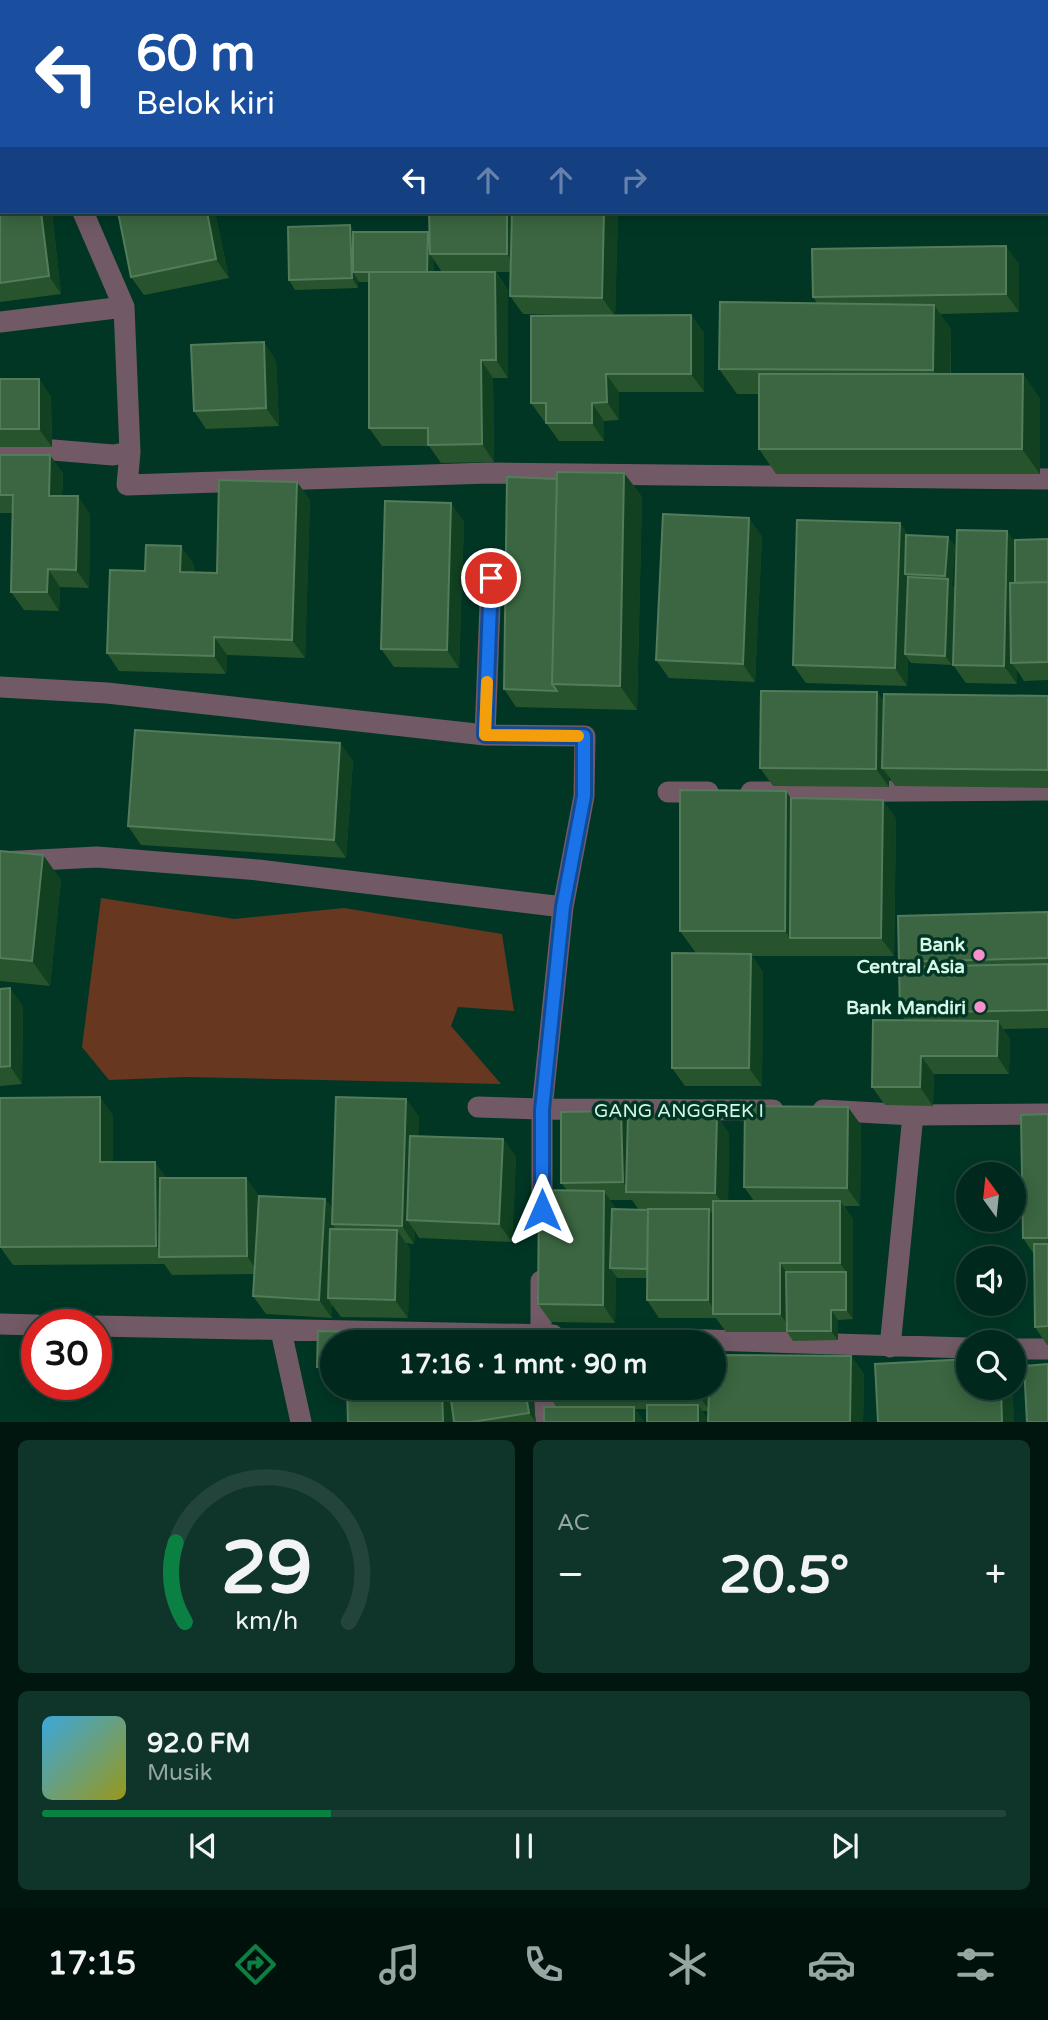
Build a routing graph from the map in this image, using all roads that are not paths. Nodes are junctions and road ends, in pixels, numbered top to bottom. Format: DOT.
graph roads {
  1 [pos="84,214"];
  2 [pos="124,307"];
  3 [pos="0,322"];
  4 [pos="0,452"];
  5 [pos="131,452"];
  6 [pos="1048,479"];
  7 [pos="491,578"];
  8 [pos="0,687"];
  9 [pos="485,735"];
  10 [pos="1048,790"];
  11 [pos="668,792"];
  12 [pos="0,862"];
  13 [pos="563,907"];
  14 [pos="478,1107"];
  15 [pos="542,1110"];
  16 [pos="1048,1114"];
  17 [pos="913,1115"];
  18 [pos="0,1324"];
  19 [pos="21,1325"];
  20 [pos="112,1326"];
  21 [pos="541,1330"];
  22 [pos="281,1331"];
  23 [pos="320,1332"];
  24 [pos="726,1341"];
  25 [pos="890,1347"];
  26 [pos="956,1348"];
  27 [pos="1026,1349"];
  28 [pos="1048,1349"];
  29 [pos="545,1400"];
  30 [pos="301,1422"];
  31 [pos="546,1422"];
  1 -- 2 [label="street"];
  2 -- 3 [label="street"];
  2 -- 5 [label="street"];
  4 -- 5 [label="street"];
  5 -- 6 [label="street"];
  7 -- 9 [label="street"];
  8 -- 9 [label="street"];
  9 -- 13 [label="street"];
  10 -- 11 [label="street"];
  12 -- 13 [label="street"];
  13 -- 15 [label="street"];
  14 -- 15 [label="street, GANG ANGGREK I"];
  15 -- 17 [label="street, GANG ANGGREK I"];
  15 -- 21 [label="street"];
  16 -- 17 [label="street, GANG ANGGREK I"];
  17 -- 25 [label="street"];
  18 -- 19 [label="street"];
  20 -- 22 [label="street"];
  22 -- 23 [label="street"];
  22 -- 30 [label="street"];
  24 -- 25 [label="street"];
  25 -- 26 [label="street"];
  27 -- 28 [label="street"];
  29 -- 31 [label="street"];
}
